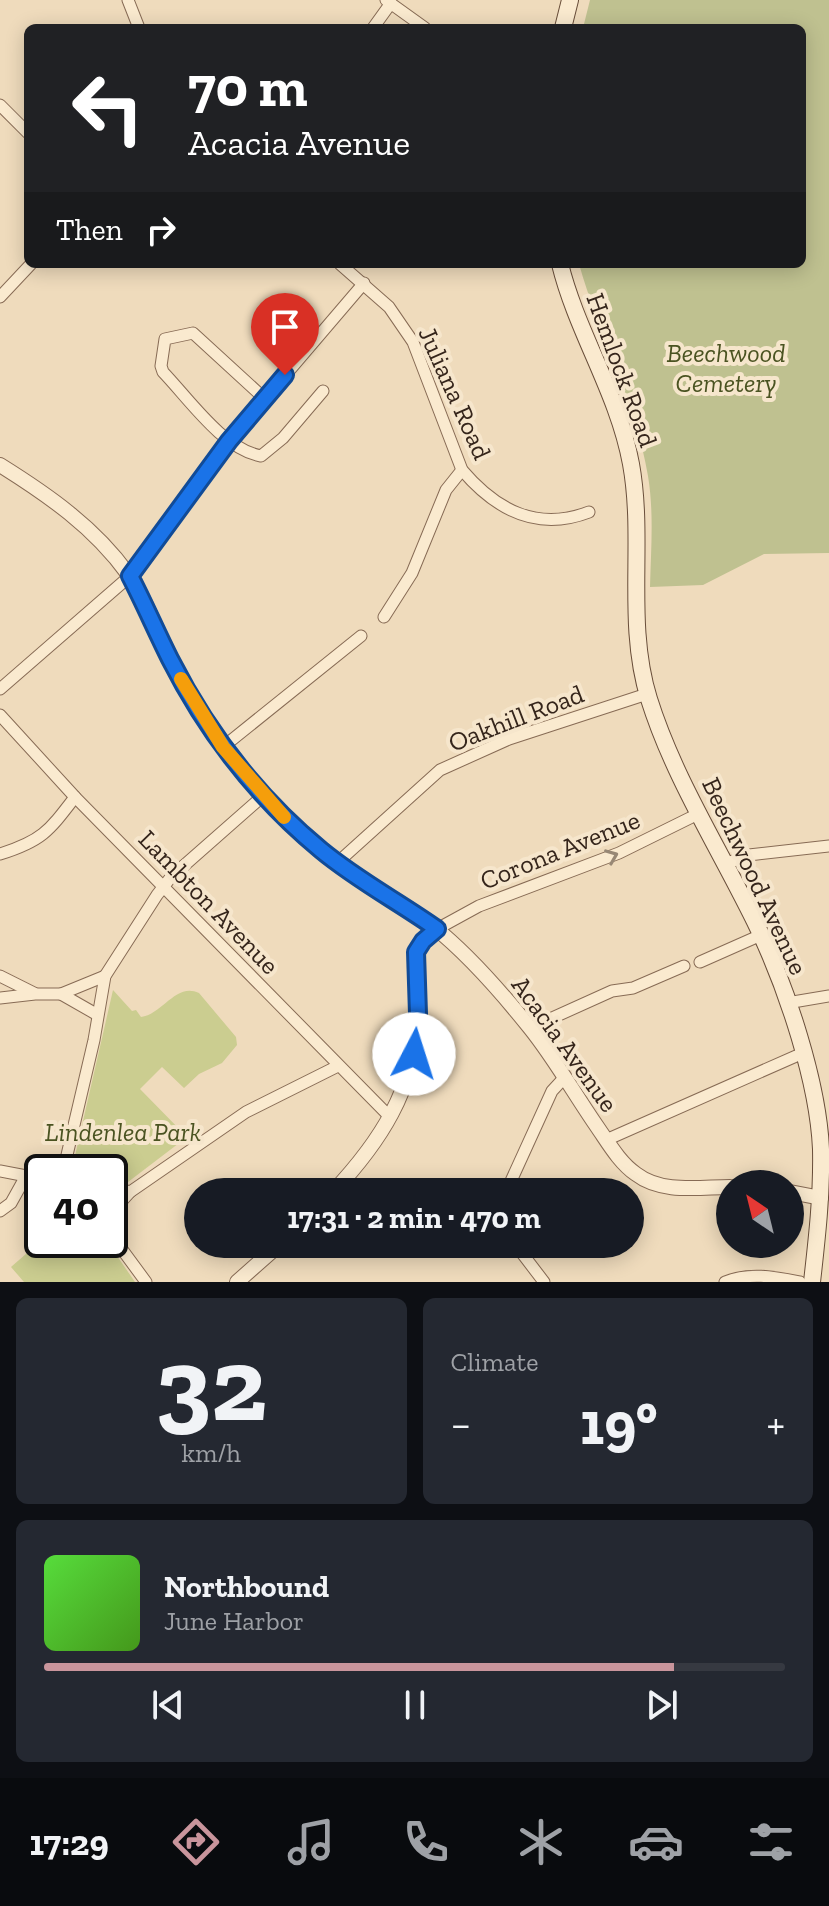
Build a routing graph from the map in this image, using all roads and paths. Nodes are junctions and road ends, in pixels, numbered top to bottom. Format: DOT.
graph roads {
  1 [pos="128,0"];
  2 [pos="570,0"];
  3 [pos="389,2"];
  4 [pos="137,24"];
  5 [pos="375,24"];
  6 [pos="419,24"];
  7 [pos="564,24"];
  8 [pos="0,105"];
  9 [pos="24,129"];
  10 [pos="27,268"];
  11 [pos="345,268"];
  12 [pos="561,268"];
  13 [pos="364,283"];
  14 [pos="0,297"];
  15 [pos="323,391"];
  16 [pos="265,399"];
  17 [pos="229,441"];
  18 [pos="0,465"];
  19 [pos="462,470"];
  20 [pos="635,493"];
  21 [pos="589,512"];
  22 [pos="130,576"];
  23 [pos="384,617"];
  24 [pos="361,636"];
  25 [pos="0,689"];
  26 [pos="647,694"];
  27 [pos="0,715"];
  28 [pos="223,747"];
  29 [pos="263,796"];
  30 [pos="75,797"];
  31 [pos="700,813"];
  32 [pos="829,846"];
  33 [pos="0,854"];
  34 [pos="337,863"];
  35 [pos="725,864"];
  36 [pos="164,887"];
  37 [pos="437,929"];
  38 [pos="761,935"];
  39 [pos="700,962"];
  40 [pos="684,966"];
  41 [pos="0,976"];
  42 [pos="105,976"];
  43 [pos="35,994"];
  44 [pos="61,994"];
  45 [pos="829,996"];
  46 [pos="0,998"];
  47 [pos="787,1003"];
  48 [pos="96,1014"];
  49 [pos="530,1028"];
  50 [pos="803,1053"];
  51 [pos="338,1066"];
  52 [pos="564,1078"];
  53 [pos="390,1117"];
  54 [pos="606,1140"];
  55 [pos="825,1145"];
  56 [pos="67,1154"];
  57 [pos="0,1171"];
  58 [pos="24,1176"];
  59 [pos="345,1178"];
  60 [pos="512,1178"];
  61 [pos="24,1180"];
  62 [pos="716,1187"];
  63 [pos="130,1192"];
  64 [pos="804,1195"];
  65 [pos="821,1198"];
  66 [pos="0,1211"];
  67 [pos="128,1258"];
  68 [pos="264,1258"];
  69 [pos="526,1258"];
  70 [pos="146,1282"];
  71 [pos="237,1282"];
  72 [pos="544,1282"];
  73 [pos="725,1282"];
  74 [pos="800,1282"];
  75 [pos="812,1282"];
  1 -- 4 [label="street"];
  2 -- 7 [label="main road"];
  3 -- 5 [label="street"];
  3 -- 6 [label="street"];
  8 -- 9 [label="street"];
  10 -- 14 [label="street"];
  11 -- 13 [label="street, Juliana Road"];
  12 -- 20 [label="main road, Hemlock Road"];
  13 -- 16 [label="street"];
  13 -- 19 [label="street, Juliana Road"];
  15 -- 17 [label="street"];
  16 -- 17 [label="street"];
  16 -- 17 [label="street"];
  17 -- 22 [label="street"];
  18 -- 22 [label="street, Acacia Avenue"];
  19 -- 21 [label="street, Juliana Road"];
  19 -- 23 [label="street"];
  20 -- 26 [label="main road, Beechwood Avenue"];
  22 -- 25 [label="street"];
  22 -- 28 [label="street, Acacia Avenue"];
  24 -- 28 [label="street"];
  26 -- 31 [label="main road, Beechwood Avenue"];
  26 -- 34 [label="street, Oakhill Road"];
  27 -- 30 [label="street, Lambton Avenue"];
  28 -- 29 [label="street, Acacia Avenue"];
  29 -- 34 [label="street, Acacia Avenue"];
  29 -- 36 [label="street"];
  30 -- 33 [label="street"];
  30 -- 36 [label="street, Lambton Avenue"];
  31 -- 35 [label="main road, Beechwood Avenue"];
  37 -- 31 [label="street, Corona Avenue, one-way"];
  32 -- 35 [label="street"];
  34 -- 37 [label="street, Acacia Avenue"];
  35 -- 38 [label="main road, Beechwood Avenue"];
  36 -- 42 [label="street"];
  36 -- 51 [label="street, Lambton Avenue"];
  37 -- 49 [label="street, Acacia Avenue"];
  37 -- 53 [label="street"];
  38 -- 39 [label="street"];
  38 -- 47 [label="main road, Beechwood Avenue"];
  40 -- 49 [label="street"];
  41 -- 43 [label="street"];
  42 -- 44 [label="street"];
  42 -- 48 [label="street"];
  43 -- 44 [label="street"];
  43 -- 46 [label="street"];
  44 -- 48 [label="street"];
  45 -- 47 [label="street"];
  47 -- 50 [label="main road, Beechwood Avenue"];
  48 -- 56 [label="street"];
  49 -- 52 [label="street, Acacia Avenue"];
  50 -- 54 [label="street"];
  50 -- 55 [label="main road, Beechwood Avenue"];
  51 -- 53 [label="street, Lambton Avenue"];
  51 -- 63 [label="street"];
  52 -- 54 [label="street, Acacia Avenue"];
  52 -- 60 [label="street"];
  53 -- 59 [label="street"];
  54 -- 62 [label="street, Acacia Avenue"];
  55 -- 65 [label="main road, Beechwood Avenue"];
  57 -- 58 [label="street"];
  61 -- 66 [label="street"];
  64 -- 65 [label="street"];
  65 -- 75 [label="main road, Beechwood Avenue"];
  67 -- 70 [label="street"];
  68 -- 71 [label="street"];
  69 -- 72 [label="street"];
  73 -- 74 [label="street"];
}
